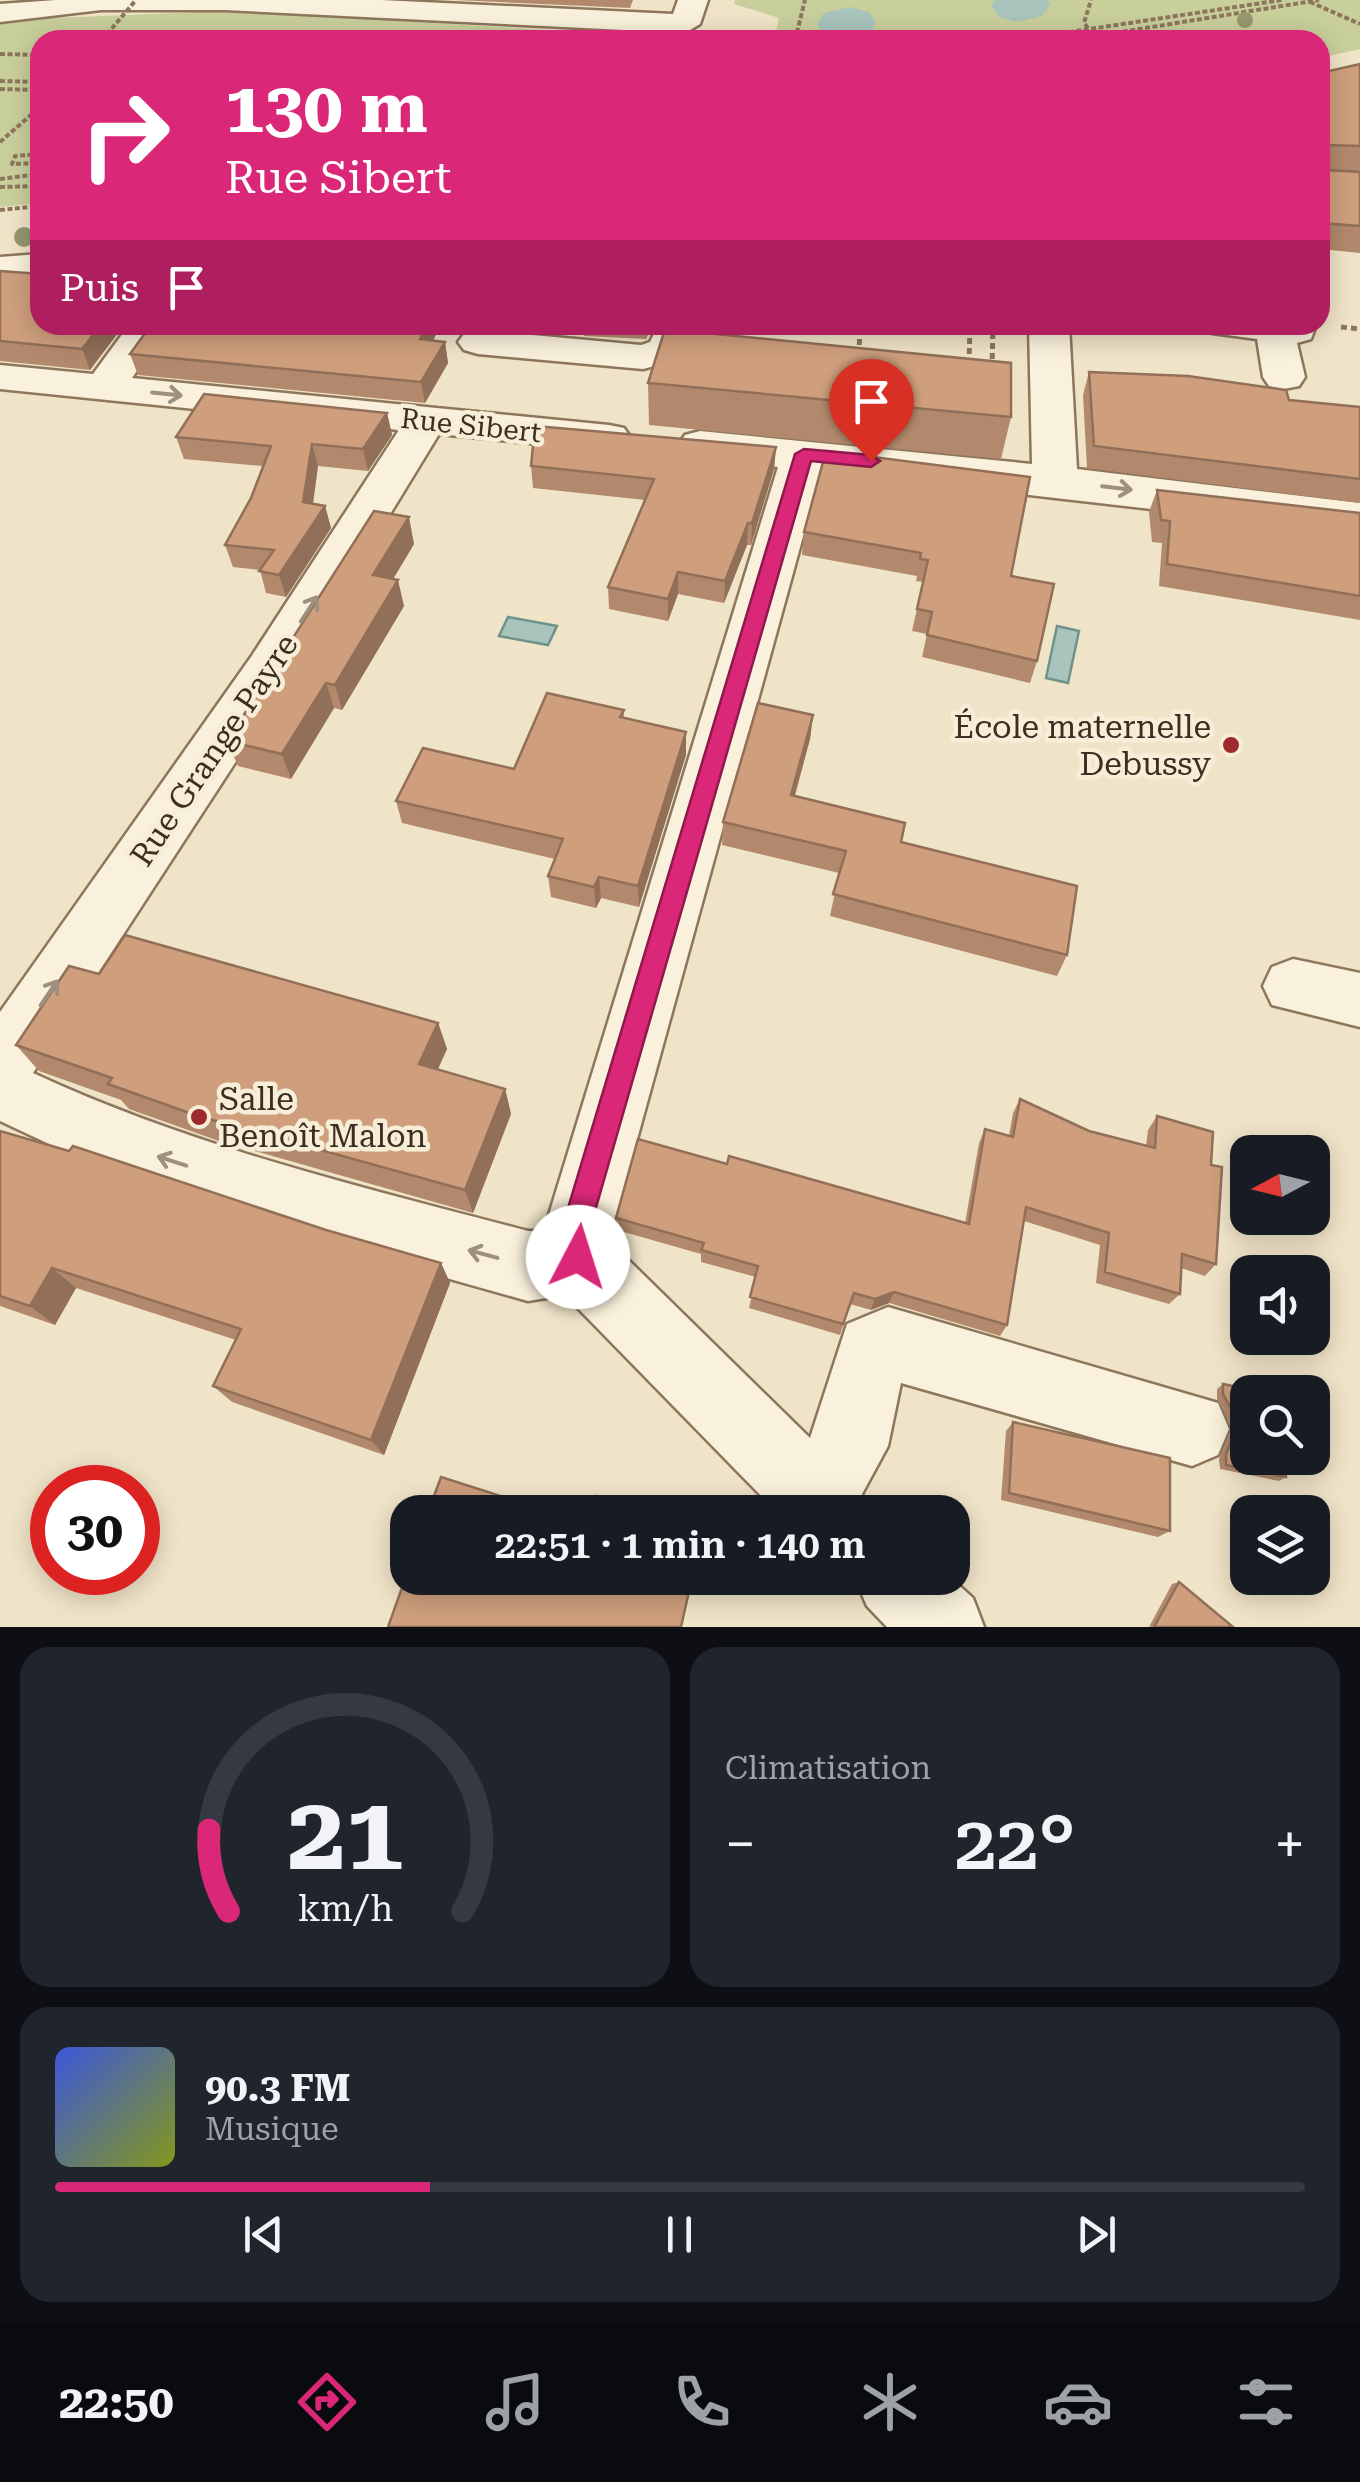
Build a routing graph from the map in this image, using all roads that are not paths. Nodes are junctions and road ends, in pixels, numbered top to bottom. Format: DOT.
graph roads {
  1 [pos="693,0"];
  2 [pos="0,13"];
  3 [pos="30,266"];
  4 [pos="0,268"];
  5 [pos="142,335"];
  6 [pos="479,335"];
  7 [pos="494,335"];
  8 [pos="674,335"];
  9 [pos="1049,335"];
  10 [pos="1285,335"];
  11 [pos="0,377"];
  12 [pos="1284,377"];
  13 [pos="104,388"];
  14 [pos="443,423"];
  15 [pos="804,454"];
  16 [pos="1056,481"];
  17 [pos="1360,518"];
  18 [pos="1293,986"];
  19 [pos="1360,1000"];
  20 [pos="2,1086"];
  21 [pos="578,1257"];
  22 [pos="1192,1429"];
  23 [pos="814,1495"];
  24 [pos="827,1495"];
  25 [pos="912,1595"];
  26 [pos="944,1627"];
  1 -- 2 [label="street"];
  3 -- 4 [label="street"];
  5 -- 13 [label="street"];
  6 -- 14 [label="street, Rue Grange Payre"];
  7 -- 8 [label="street"];
  9 -- 16 [label="street"];
  10 -- 12 [label="street"];
  11 -- 13 [label="street, Rue Sibert"];
  13 -- 14 [label="street, Rue Sibert, one-way"];
  14 -- 15 [label="street, Rue Sibert"];
  20 -- 14 [label="street, Rue Grange Payre, one-way"];
  15 -- 16 [label="street, Rue Sibert"];
  15 -- 21 [label="street"];
  16 -- 17 [label="street, Rue Sibert, one-way"];
  18 -- 19 [label="street"];
  21 -- 20 [label="street, Rue Grange Payre, one-way"];
  21 -- 23 [label="street"];
  22 -- 24 [label="street"];
  25 -- 26 [label="street"];
}
